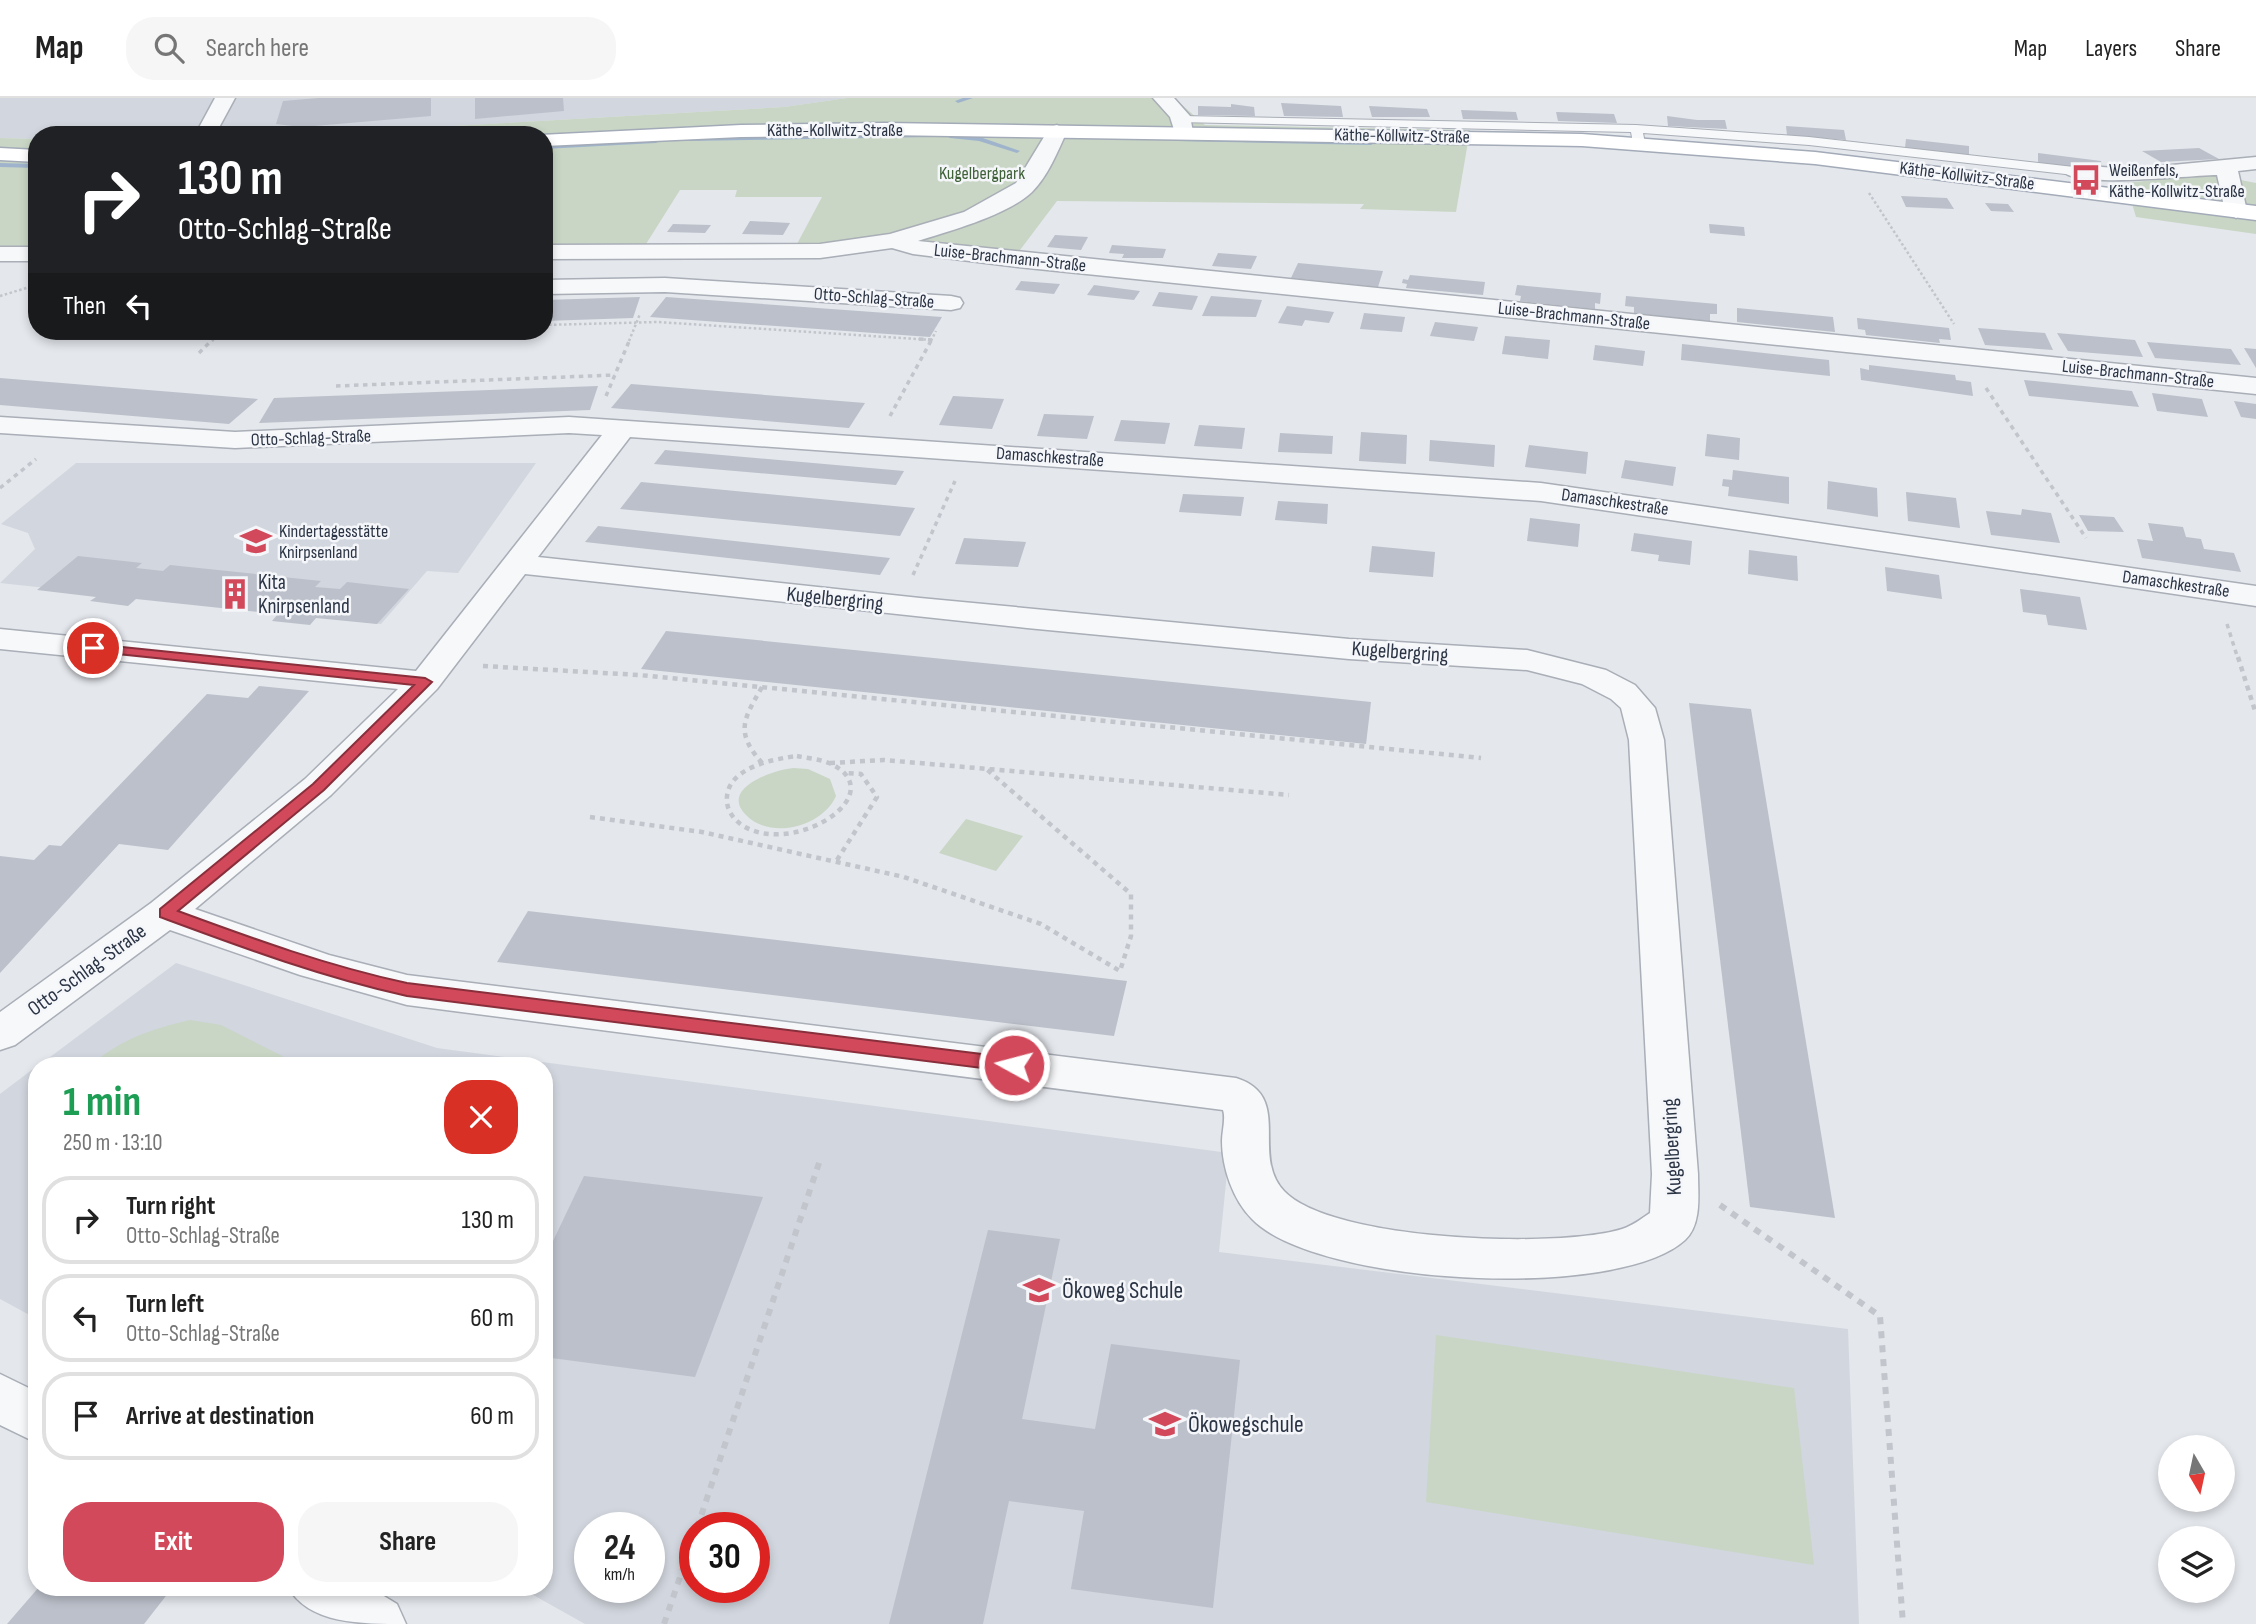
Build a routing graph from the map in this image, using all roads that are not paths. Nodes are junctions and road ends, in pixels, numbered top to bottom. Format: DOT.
graph roads {
  1 [pos="225,98"];
  2 [pos="1163,98"];
  3 [pos="210,126"];
  4 [pos="1182,126"];
  5 [pos="1057,131"];
  6 [pos="1637,136"];
  7 [pos="553,140"];
  8 [pos="0,154"];
  9 [pos="28,156"];
  10 [pos="2256,163"];
  11 [pos="2227,169"];
  12 [pos="2074,171"];
  13 [pos="2256,196"];
  14 [pos="2242,206"];
  15 [pos="892,241"];
  16 [pos="553,252"];
  17 [pos="0,254"];
  18 [pos="28,254"];
  19 [pos="553,287"];
  20 [pos="951,303"];
  21 [pos="2256,386"];
  22 [pos="0,425"];
  23 [pos="608,427"];
  24 [pos="875,444"];
  25 [pos="515,564"];
  26 [pos="2256,596"];
  27 [pos="0,639"];
  28 [pos="431,674"];
  29 [pos="165,913"];
  30 [pos="0,1034"];
  31 [pos="0,1397"];
  32 [pos="28,1414"];
  33 [pos="331,1596"];
  34 [pos="377,1624"];
  1 -- 3 [label="street"];
  2 -- 4 [label="street"];
  4 -- 5 [label="main road, Käthe-Kollwitz-Straße"];
  4 -- 6 [label="main road, Käthe-Kollwitz-Straße"];
  5 -- 7 [label="main road, Käthe-Kollwitz-Straße"];
  5 -- 15 [label="street, Luise-Brachmann-Straße"];
  6 -- 12 [label="lane"];
  6 -- 14 [label="main road, Käthe-Kollwitz-Straße"];
  8 -- 9 [label="main road"];
  10 -- 11 [label="street"];
  11 -- 12 [label="street"];
  11 -- 14 [label="street"];
  13 -- 14 [label="street"];
  15 -- 16 [label="street, Luise-Brachmann-Straße"];
  15 -- 21 [label="street, Luise-Brachmann-Straße"];
  17 -- 18 [label="street"];
  19 -- 20 [label="street, Otto-Schlag-Straße"];
  22 -- 23 [label="street, Otto-Schlag-Straße"];
  23 -- 24 [label="street, Otto-Schlag-Straße"];
  23 -- 25 [label="street, Otto-Schlag-Straße"];
  24 -- 26 [label="street, Damaschkestraße"];
  25 -- 28 [label="street, Otto-Schlag-Straße"];
  25 -- 29 [label="street, Kugelbergring"];
  27 -- 28 [label="street"];
  28 -- 29 [label="street, Otto-Schlag-Straße"];
  29 -- 30 [label="street, Otto-Schlag-Straße"];
  31 -- 32 [label="street"];
  33 -- 34 [label="street"];
}
